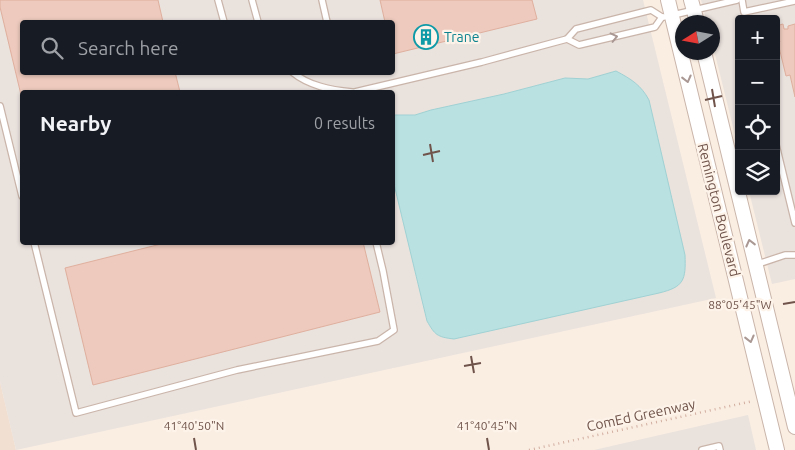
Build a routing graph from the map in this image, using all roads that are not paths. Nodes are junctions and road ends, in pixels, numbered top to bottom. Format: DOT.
graph roads {
  1 [pos="218,0"];
  2 [pos="252,0"];
  3 [pos="322,0"];
  4 [pos="668,0"];
  5 [pos="737,0"];
  6 [pos="742,0"];
  7 [pos="795,1"];
  8 [pos="694,11"];
  9 [pos="745,15"];
  10 [pos="666,16"];
  11 [pos="223,20"];
  12 [pos="257,20"];
  13 [pos="327,20"];
  14 [pos="567,39"];
  15 [pos="706,60"];
  16 [pos="297,75"];
  17 [pos="327,90"];
  18 [pos="363,90"];
  19 [pos="0,106"];
  20 [pos="777,150"];
  21 [pos="20,188"];
  22 [pos="795,223"];
  23 [pos="35,245"];
  24 [pos="377,245"];
  25 [pos="795,255"];
  26 [pos="755,265"];
  27 [pos="795,427"];
  28 [pos="702,450"];
  29 [pos="720,450"];
  30 [pos="777,450"];
  1 -- 11 [label="lane"];
  2 -- 12 [label="lane"];
  3 -- 13 [label="lane"];
  4 -- 10 [label="street, Remington Boulevard"];
  5 -- 8 [label="lane"];
  6 -- 9 [label="lane"];
  7 -- 9 [label="lane"];
  8 -- 10 [label="lane"];
  10 -- 14 [label="lane"];
  14 -- 10 [label="lane, one-way"];
  10 -- 30 [label="street, Remington Boulevard, one-way"];
  14 -- 18 [label="lane"];
  26 -- 15 [label="street, Remington Boulevard, one-way"];
  16 -- 17 [label="lane"];
  19 -- 21 [label="lane"];
  20 -- 22 [label="lane"];
  23 -- 24 [label="lane"];
  25 -- 26 [label="lane"];
  26 -- 27 [label="street, Remington Boulevard"];
  28 -- 29 [label="lane"];
}
